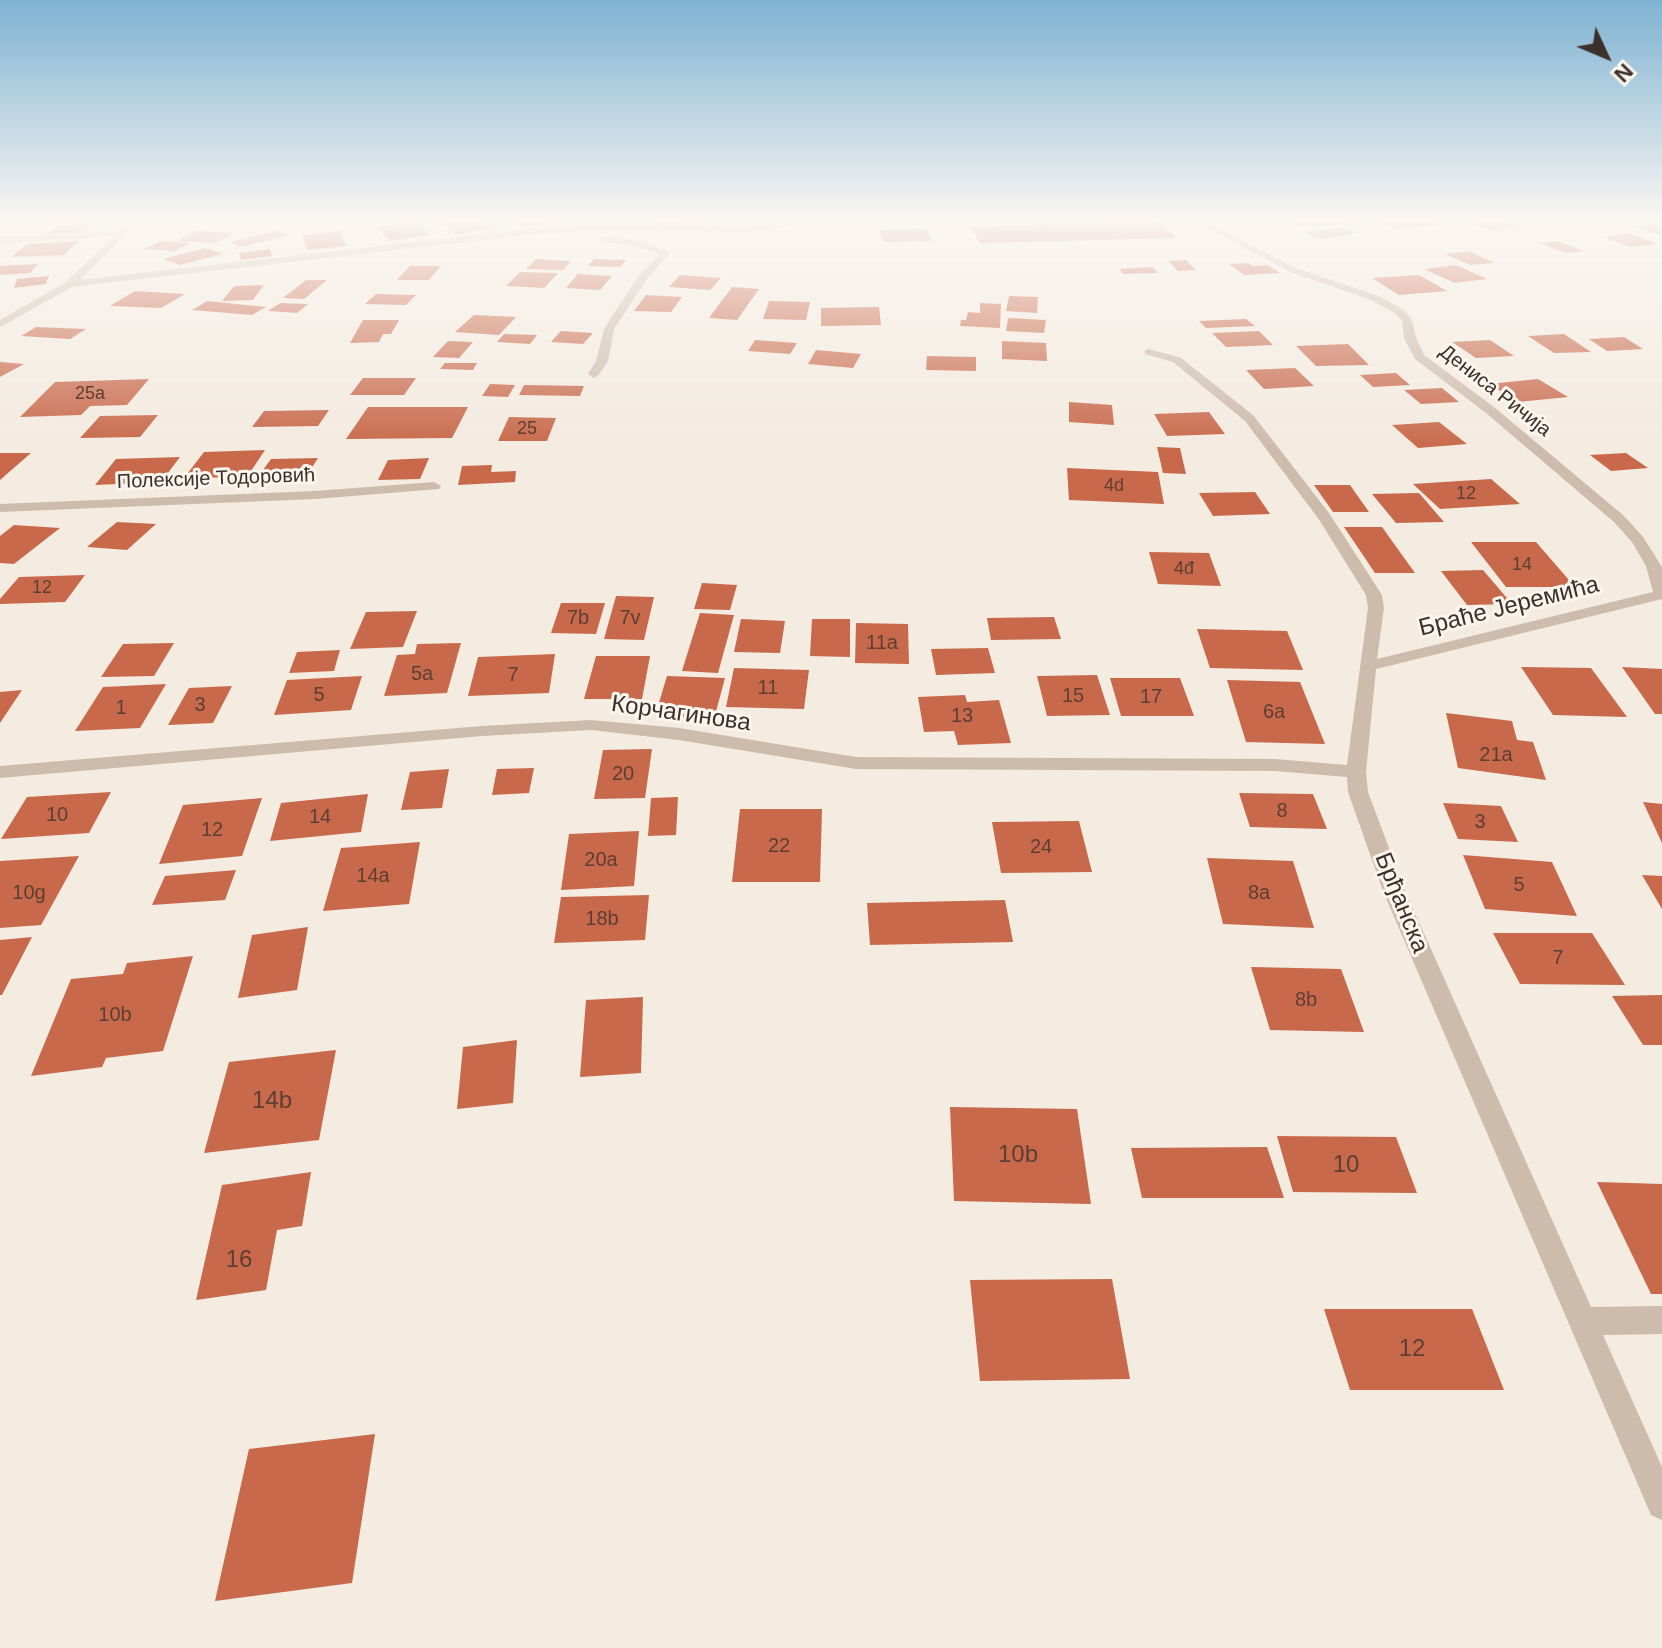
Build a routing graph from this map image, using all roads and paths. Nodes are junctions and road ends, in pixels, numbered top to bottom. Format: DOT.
graph roads {
  1 [pos="51,295"];
  2 [pos="631,295"];
  3 [pos="1366,295"];
  4 [pos="0,324"];
  5 [pos="1149,352"];
  6 [pos="594,374"];
  7 [pos="434,486"];
  8 [pos="0,508"];
  9 [pos="1661,594"];
  10 [pos="1368,666"];
  11 [pos="0,772"];
  12 [pos="1356,772"];
  13 [pos="1662,1320"];
  14 [pos="1581,1321"];
  15 [pos="1662,1504"];
  1 -- 4 [label="street"];
  2 -- 6 [label="street"];
  3 -- 9 [label="street, Дениса Ричија"];
  5 -- 10 [label="street, Брђанска"];
  7 -- 8 [label="street, Полексије Тодоровић"];
  9 -- 10 [label="street, Браће Јеремића"];
  10 -- 12 [label="street, Брђанска"];
  11 -- 12 [label="street, Корчагинова"];
  12 -- 14 [label="street, Брђанска"];
  13 -- 14 [label="street"];
  14 -- 15 [label="street, Брђанска"];
}
